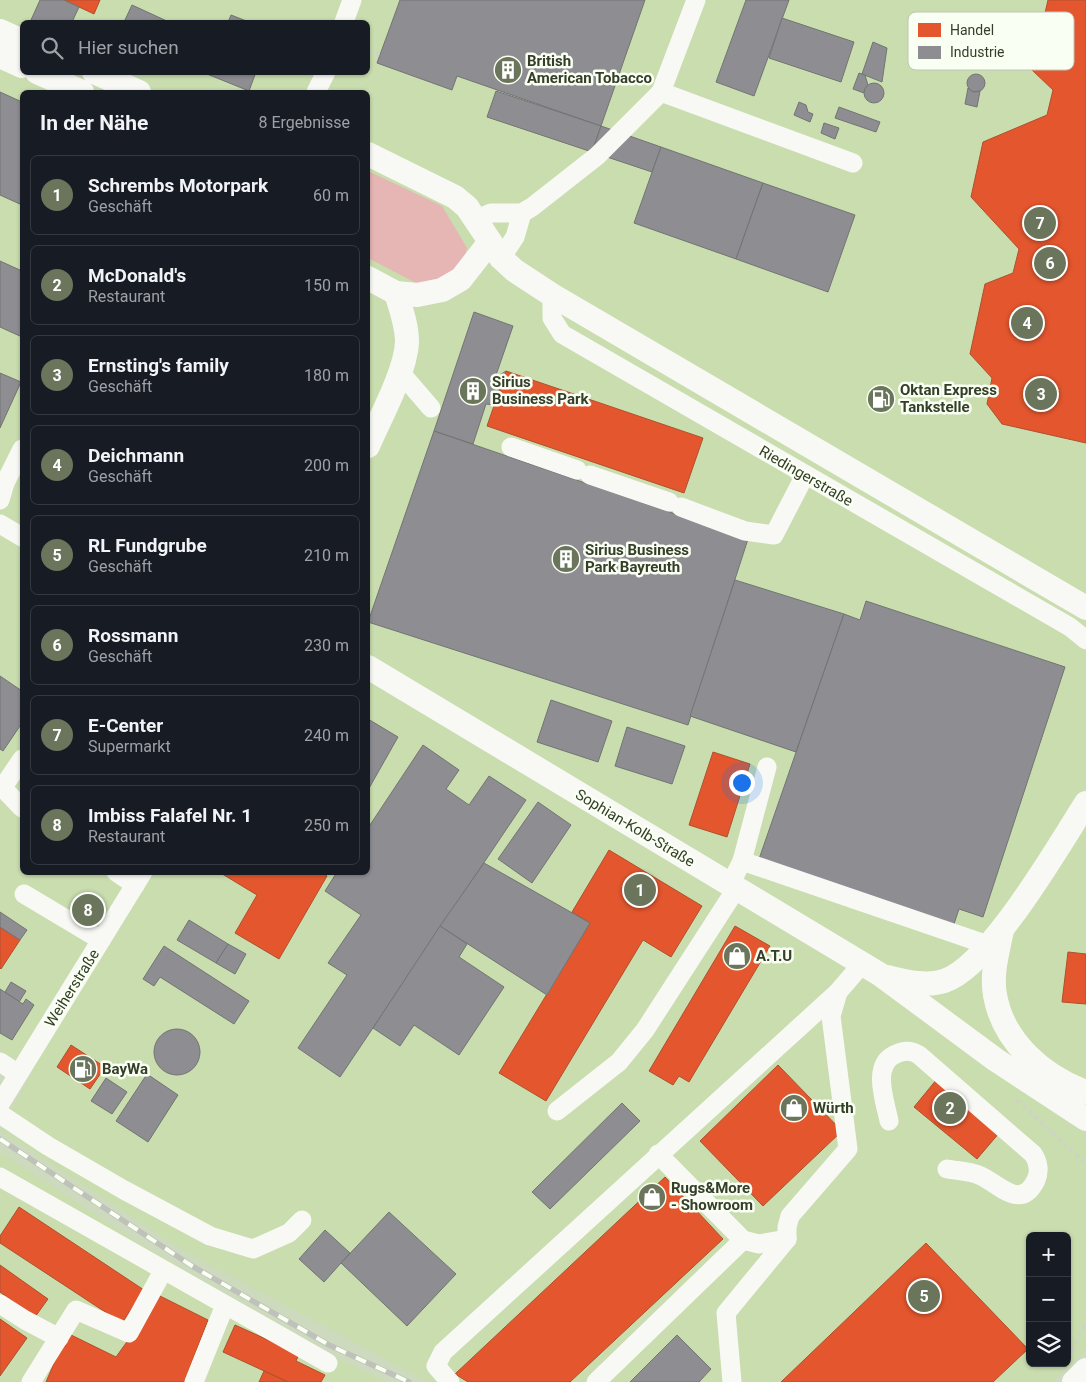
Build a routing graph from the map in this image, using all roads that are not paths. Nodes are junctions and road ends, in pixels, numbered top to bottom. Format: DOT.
graph roads {
  1 [pos="352,0"];
  2 [pos="696,0"];
  3 [pos="345,20"];
  4 [pos="0,31"];
  5 [pos="20,40"];
  6 [pos="43,75"];
  7 [pos="101,75"];
  8 [pos="77,90"];
  9 [pos="134,90"];
  10 [pos="661,92"];
  11 [pos="370,155"];
  12 [pos="853,163"];
  13 [pos="522,213"];
  14 [pos="475,220"];
  15 [pos="495,250"];
  16 [pos="370,279"];
  17 [pos="396,293"];
  18 [pos="552,295"];
  19 [pos="400,372"];
  20 [pos="431,408"];
  21 [pos="370,441"];
  22 [pos="511,447"];
  23 [pos="20,453"];
  24 [pos="804,475"];
  25 [pos="0,500"];
  26 [pos="0,524"];
  27 [pos="20,536"];
  28 [pos="1082,604"];
  29 [pos="1086,640"];
  30 [pos="370,668"];
  31 [pos="370,679"];
  32 [pos="408,691"];
  33 [pos="20,762"];
  34 [pos="767,767"];
  35 [pos="1,786"];
  36 [pos="1086,803"];
  37 [pos="20,806"];
  38 [pos="742,861"];
  39 [pos="126,875"];
  40 [pos="139,879"];
  41 [pos="733,887"];
  42 [pos="24,894"];
  43 [pos="995,937"];
  44 [pos="101,940"];
  45 [pos="871,970"];
  46 [pos="838,992"];
  47 [pos="0,1062"];
  48 [pos="18,1074"];
  49 [pos="1086,1092"];
  50 [pos="0,1104"];
  51 [pos="557,1111"];
  52 [pos="0,1114"];
  53 [pos="1086,1119"];
  54 [pos="888,1121"];
  55 [pos="658,1154"];
  56 [pos="946,1169"];
  57 [pos="0,1177"];
  58 [pos="302,1220"];
  59 [pos="787,1239"];
  60 [pos="743,1240"];
  61 [pos="163,1271"];
  62 [pos="0,1304"];
  63 [pos="225,1305"];
  64 [pos="59,1338"];
  65 [pos="328,1363"];
  66 [pos="1086,1370"];
  67 [pos="31,1382"];
  68 [pos="194,1382"];
  69 [pos="450,1382"];
  70 [pos="596,1382"];
  71 [pos="732,1382"];
  72 [pos="1074,1382"];
  1 -- 3 [label="street"];
  2 -- 10 [label="street"];
  4 -- 5 [label="main road"];
  6 -- 8 [label="main road"];
  7 -- 9 [label="main road"];
  10 -- 12 [label="street"];
  10 -- 13 [label="street"];
  11 -- 14 [label="main road, Riedingerstraße"];
  13 -- 14 [label="street"];
  13 -- 15 [label="street"];
  14 -- 15 [label="main road, Riedingerstraße"];
  15 -- 17 [label="main road"];
  15 -- 18 [label="main road, Riedingerstraße"];
  16 -- 17 [label="main road"];
  17 -- 19 [label="main road"];
  18 -- 24 [label="street, Riedingerstraße"];
  18 -- 28 [label="main road, Riedingerstraße"];
  19 -- 20 [label="street"];
  19 -- 21 [label="main road"];
  22 -- 24 [label="street"];
  23 -- 25 [label="street"];
  24 -- 29 [label="street, Riedingerstraße"];
  26 -- 27 [label="street"];
  30 -- 32 [label="main road"];
  31 -- 32 [label="street"];
  32 -- 41 [label="main road, Sophian-Kolb-Straße"];
  33 -- 35 [label="street"];
  34 -- 38 [label="street"];
  35 -- 37 [label="street"];
  36 -- 43 [label="main road"];
  38 -- 41 [label="street"];
  38 -- 43 [label="street"];
  39 -- 40 [label="street"];
  40 -- 44 [label="street, Weiherstraße"];
  41 -- 45 [label="main road, Sophian-Kolb-Straße"];
  41 -- 51 [label="street"];
  42 -- 44 [label="street"];
  43 -- 45 [label="main road"];
  43 -- 49 [label="main road"];
  44 -- 48 [label="street, Weiherstraße"];
  45 -- 46 [label="street"];
  45 -- 53 [label="main road"];
  46 -- 55 [label="street"];
  46 -- 59 [label="street"];
  47 -- 48 [label="street"];
  48 -- 50 [label="street, Weiherstraße"];
  52 -- 58 [label="street"];
  54 -- 56 [label="street"];
  55 -- 60 [label="street"];
  55 -- 69 [label="street"];
  57 -- 61 [label="street"];
  59 -- 60 [label="street"];
  59 -- 71 [label="street"];
  60 -- 70 [label="street"];
  61 -- 63 [label="street"];
  61 -- 64 [label="street"];
  62 -- 64 [label="street"];
  63 -- 65 [label="street"];
  63 -- 68 [label="street"];
  64 -- 67 [label="street"];
  66 -- 72 [label="main road"];
}
